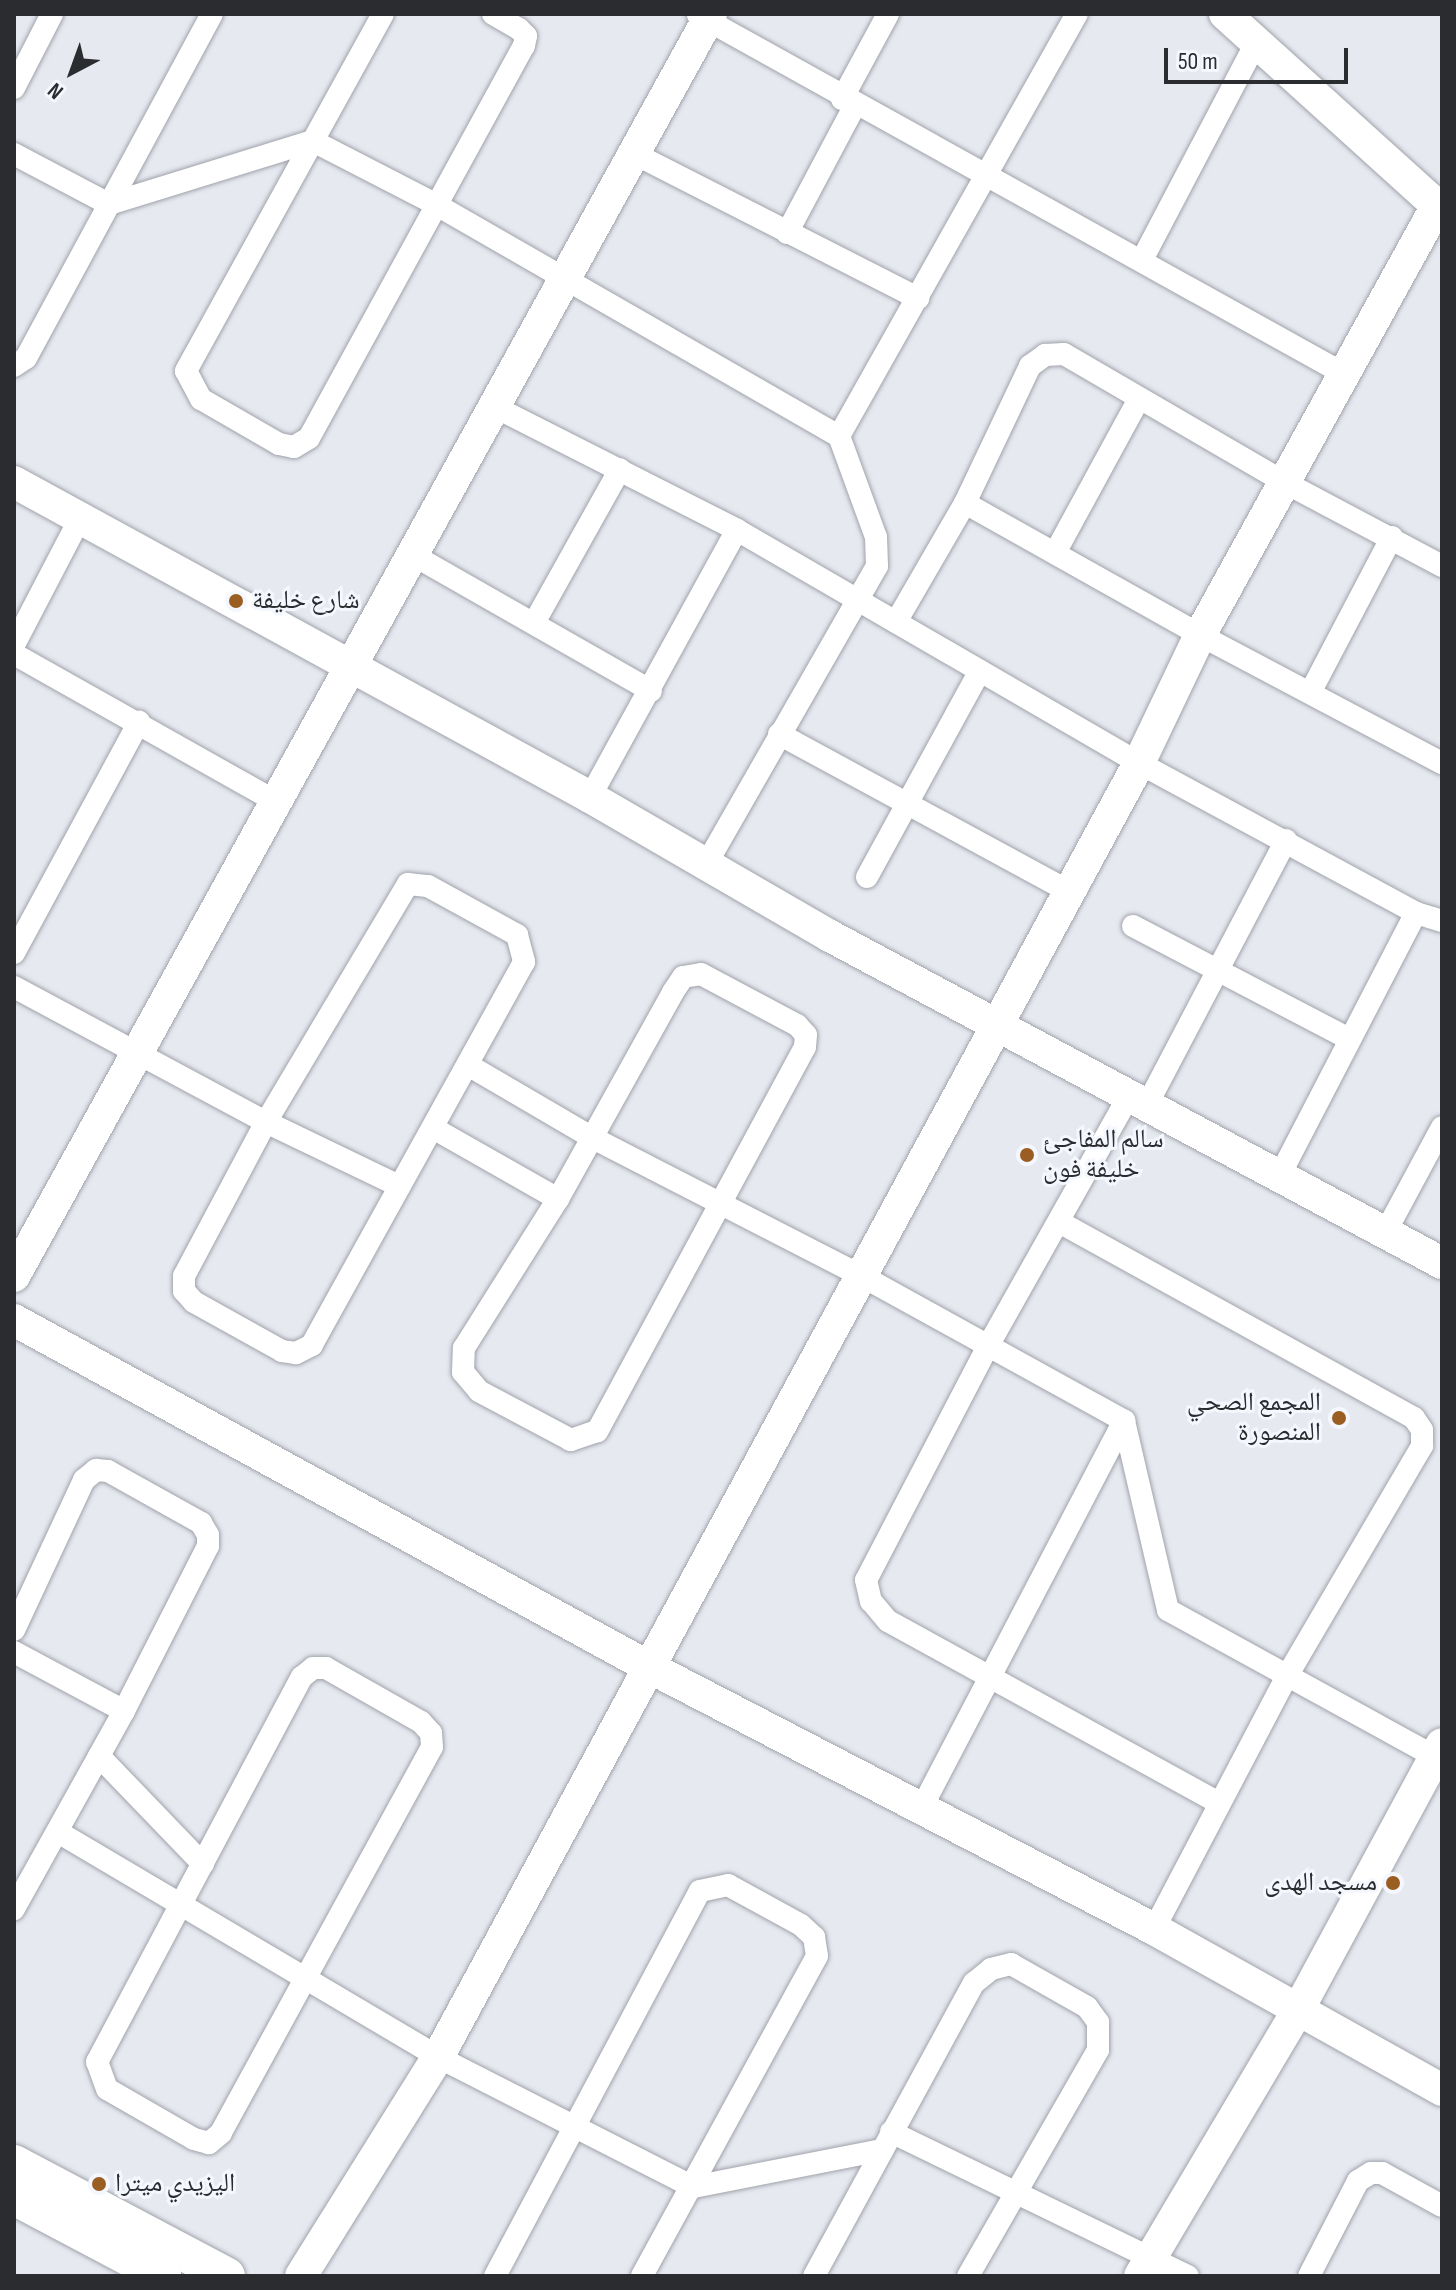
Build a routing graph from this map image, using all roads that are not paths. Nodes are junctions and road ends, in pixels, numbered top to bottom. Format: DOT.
graph roads {
  1 [pos="52,14"];
  2 [pos="212,14"];
  3 [pos="383,14"];
  4 [pos="493,14"];
  5 [pos="888,14"];
  6 [pos="1077,14"];
  7 [pos="1225,14"];
  8 [pos="705,16"];
  9 [pos="1257,41"];
  10 [pos="14,88"];
  11 [pos="848,102"];
  12 [pos="313,141"];
  13 [pos="14,154"];
  14 [pos="635,154"];
  15 [pos="985,178"];
  16 [pos="109,204"];
  17 [pos="435,204"];
  18 [pos="1439,208"];
  19 [pos="787,233"];
  20 [pos="1143,258"];
  21 [pos="564,277"];
  22 [pos="918,298"];
  23 [pos="14,366"];
  24 [pos="1344,374"];
  25 [pos="1139,399"];
  26 [pos="495,407"];
  27 [pos="839,436"];
  28 [pos="620,469"];
  29 [pos="14,482"];
  30 [pos="1284,482"];
  31 [pos="965,503"];
  32 [pos="80,518"];
  33 [pos="737,530"];
  34 [pos="1392,537"];
  35 [pos="1055,553"];
  36 [pos="413,555"];
  37 [pos="1442,566"];
  38 [pos="854,601"];
  39 [pos="896,622"];
  40 [pos="534,623"];
  41 [pos="1200,635"];
  42 [pos="14,645"];
  43 [pos="14,654"];
  44 [pos="351,667"];
  45 [pos="980,671"];
  46 [pos="651,691"];
  47 [pos="1311,691"];
  48 [pos="139,722"];
  49 [pos="779,734"];
  50 [pos="1441,758"];
  51 [pos="1139,763"];
  52 [pos="590,797"];
  53 [pos="273,800"];
  54 [pos="904,803"];
  55 [pos="1286,840"];
  56 [pos="706,864"];
  57 [pos="867,877"];
  58 [pos="1068,891"];
  59 [pos="1416,913"];
  60 [pos="1442,921"];
  61 [pos="1133,926"];
  62 [pos="14,953"];
  63 [pos="1217,969"];
  64 [pos="14,987"];
  65 [pos="995,1025"];
  66 [pos="1349,1039"];
  67 [pos="134,1053"];
  68 [pos="468,1065"];
  69 [pos="1139,1098"];
  70 [pos="266,1122"];
  71 [pos="1442,1127"];
  72 [pos="433,1128"];
  73 [pos="591,1137"];
  74 [pos="1281,1173"];
  75 [pos="399,1186"];
  76 [pos="558,1199"];
  77 [pos="720,1205"];
  78 [pos="1061,1223"];
  79 [pos="1385,1233"];
  80 [pos="1442,1263"];
  81 [pos="860,1275"];
  82 [pos="14,1276"];
  83 [pos="14,1320"];
  84 [pos="989,1344"];
  85 [pos="1124,1421"];
  86 [pos="14,1630"];
  87 [pos="14,1652"];
  88 [pos="647,1666"];
  89 [pos="989,1672"];
  90 [pos="1288,1674"];
  91 [pos="124,1711"];
  92 [pos="1439,1751"];
  93 [pos="99,1756"];
  94 [pos="1219,1803"];
  95 [pos="922,1807"];
  96 [pos="58,1832"];
  97 [pos="203,1864"];
  98 [pos="182,1904"];
  99 [pos="14,1909"];
  100 [pos="1154,1929"];
  101 [pos="307,1977"];
  102 [pos="1298,2010"];
  103 [pos="438,2057"];
  104 [pos="1442,2090"];
  105 [pos="574,2126"];
  106 [pos="886,2141"];
  107 [pos="14,2172"];
  108 [pos="693,2187"];
  109 [pos="1014,2191"];
  110 [pos="1442,2206"];
  111 [pos="1146,2266"];
  112 [pos="163,2276"];
  113 [pos="227,2276"];
  114 [pos="301,2276"];
  115 [pos="495,2276"];
  116 [pos="642,2276"];
  117 [pos="814,2276"];
  118 [pos="968,2276"];
  119 [pos="1188,2276"];
  120 [pos="1309,2276"];
  1 -- 10 [label="street"];
  2 -- 16 [label="street"];
  3 -- 12 [label="street"];
  4 -- 17 [label="street"];
  5 -- 11 [label="street"];
  6 -- 15 [label="street"];
  7 -- 9 [label="street"];
  8 -- 11 [label="street"];
  8 -- 14 [label="street"];
  9 -- 18 [label="street"];
  9 -- 20 [label="street"];
  11 -- 15 [label="street"];
  11 -- 19 [label="street"];
  12 -- 16 [label="street"];
  12 -- 17 [label="street"];
  12 -- 17 [label="street"];
  13 -- 16 [label="street"];
  14 -- 19 [label="street"];
  14 -- 21 [label="street"];
  15 -- 20 [label="street"];
  15 -- 22 [label="street"];
  16 -- 23 [label="street"];
  17 -- 21 [label="street"];
  18 -- 24 [label="street"];
  19 -- 22 [label="street"];
  20 -- 24 [label="street"];
  21 -- 26 [label="street"];
  21 -- 27 [label="street"];
  22 -- 27 [label="street"];
  24 -- 30 [label="street"];
  25 -- 30 [label="street"];
  25 -- 31 [label="street"];
  25 -- 35 [label="street"];
  26 -- 28 [label="street"];
  26 -- 36 [label="street"];
  27 -- 38 [label="street"];
  28 -- 33 [label="street"];
  28 -- 40 [label="street"];
  29 -- 32 [label="street"];
  30 -- 34 [label="street"];
  30 -- 41 [label="street"];
  31 -- 35 [label="street"];
  31 -- 39 [label="street"];
  32 -- 42 [label="street"];
  32 -- 44 [label="street"];
  33 -- 38 [label="street"];
  33 -- 46 [label="street"];
  34 -- 37 [label="street"];
  34 -- 47 [label="street"];
  35 -- 41 [label="street"];
  36 -- 40 [label="street"];
  36 -- 44 [label="street"];
  38 -- 39 [label="street"];
  38 -- 49 [label="street"];
  39 -- 45 [label="street"];
  40 -- 46 [label="street"];
  41 -- 47 [label="street"];
  41 -- 51 [label="street"];
  43 -- 48 [label="street"];
  44 -- 52 [label="street"];
  44 -- 53 [label="street"];
  45 -- 51 [label="street"];
  45 -- 54 [label="street"];
  46 -- 52 [label="street"];
  47 -- 50 [label="street"];
  48 -- 53 [label="street"];
  48 -- 62 [label="street"];
  49 -- 54 [label="street"];
  49 -- 56 [label="street"];
  51 -- 55 [label="street"];
  51 -- 58 [label="street"];
  52 -- 56 [label="street"];
  53 -- 67 [label="street"];
  54 -- 57 [label="street"];
  54 -- 58 [label="street"];
  55 -- 59 [label="street"];
  55 -- 63 [label="street"];
  56 -- 65 [label="street"];
  58 -- 65 [label="street"];
  59 -- 60 [label="street"];
  59 -- 66 [label="street"];
  61 -- 63 [label="street"];
  63 -- 66 [label="street"];
  63 -- 69 [label="street"];
  64 -- 67 [label="street"];
  65 -- 69 [label="street"];
  65 -- 81 [label="street"];
  66 -- 74 [label="street"];
  67 -- 70 [label="street"];
  67 -- 82 [label="street"];
  68 -- 70 [label="street"];
  68 -- 72 [label="street"];
  68 -- 73 [label="street"];
  69 -- 74 [label="street"];
  69 -- 78 [label="street"];
  70 -- 75 [label="street"];
  70 -- 75 [label="street"];
  71 -- 79 [label="street"];
  72 -- 75 [label="street"];
  72 -- 76 [label="street"];
  73 -- 76 [label="street"];
  73 -- 77 [label="street"];
  73 -- 77 [label="street"];
  74 -- 79 [label="street"];
  76 -- 77 [label="street"];
  77 -- 81 [label="street"];
  78 -- 84 [label="street"];
  78 -- 90 [label="street"];
  79 -- 80 [label="street"];
  81 -- 84 [label="street"];
  81 -- 88 [label="street"];
  83 -- 88 [label="street"];
  84 -- 85 [label="street"];
  84 -- 89 [label="street"];
  85 -- 89 [label="street"];
  85 -- 90 [label="street"];
  86 -- 91 [label="street"];
  87 -- 91 [label="street"];
  88 -- 95 [label="street"];
  88 -- 103 [label="street"];
  89 -- 94 [label="street"];
  89 -- 95 [label="street"];
  90 -- 92 [label="street"];
  90 -- 94 [label="street"];
  91 -- 93 [label="street"];
  92 -- 102 [label="street"];
  93 -- 96 [label="street"];
  93 -- 97 [label="street"];
  94 -- 100 [label="street"];
  95 -- 100 [label="street"];
  96 -- 98 [label="street"];
  96 -- 99 [label="street"];
  97 -- 98 [label="street"];
  97 -- 101 [label="street"];
  98 -- 101 [label="street"];
  98 -- 101 [label="street"];
  100 -- 102 [label="street"];
  101 -- 103 [label="street"];
  102 -- 104 [label="street"];
  102 -- 111 [label="street"];
  103 -- 105 [label="street"];
  103 -- 114 [label="street"];
  105 -- 108 [label="street"];
  105 -- 108 [label="street"];
  105 -- 115 [label="street"];
  106 -- 108 [label="street"];
  106 -- 109 [label="street"];
  106 -- 109 [label="street"];
  106 -- 117 [label="street"];
  107 -- 112 [label="main road"];
  107 -- 113 [label="main road"];
  108 -- 116 [label="street"];
  109 -- 111 [label="street"];
  109 -- 118 [label="street"];
  110 -- 120 [label="street"];
  111 -- 119 [label="street"];
}
